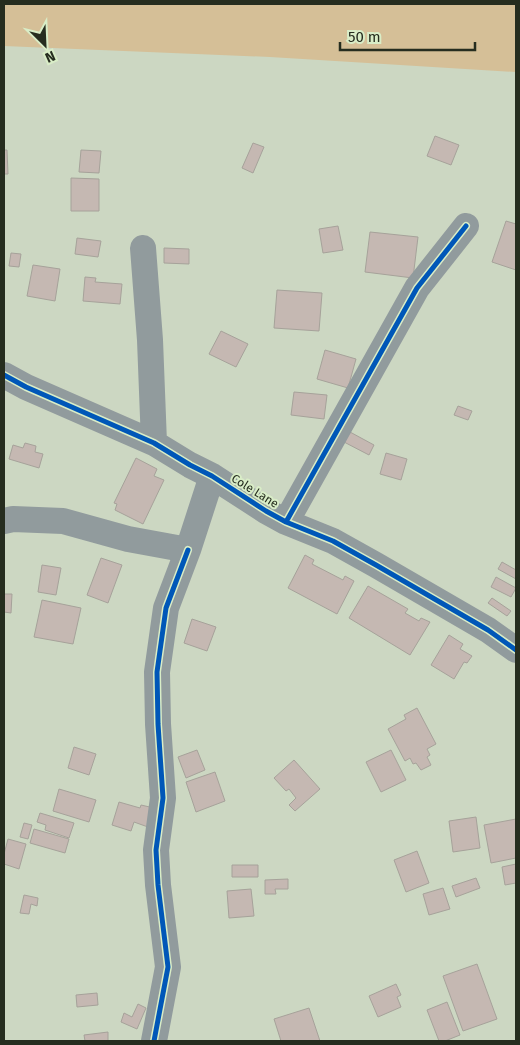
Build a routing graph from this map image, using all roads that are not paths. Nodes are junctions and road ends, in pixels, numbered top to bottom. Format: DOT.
graph roads {
  1 [pos="466,226"];
  2 [pos="144,248"];
  3 [pos="4,375"];
  4 [pos="154,443"];
  5 [pos="212,476"];
  6 [pos="4,521"];
  7 [pos="286,522"];
  8 [pos="188,550"];
  9 [pos="516,650"];
  10 [pos="154,1041"];
  1 -- 7 [label="street"];
  2 -- 4 [label="street"];
  3 -- 4 [label="street, Cole Lane"];
  4 -- 5 [label="street, Cole Lane"];
  5 -- 7 [label="street, Cole Lane"];
  5 -- 8 [label="street"];
  6 -- 8 [label="street"];
  7 -- 9 [label="street, Cole Lane"];
  8 -- 10 [label="street"];
}
